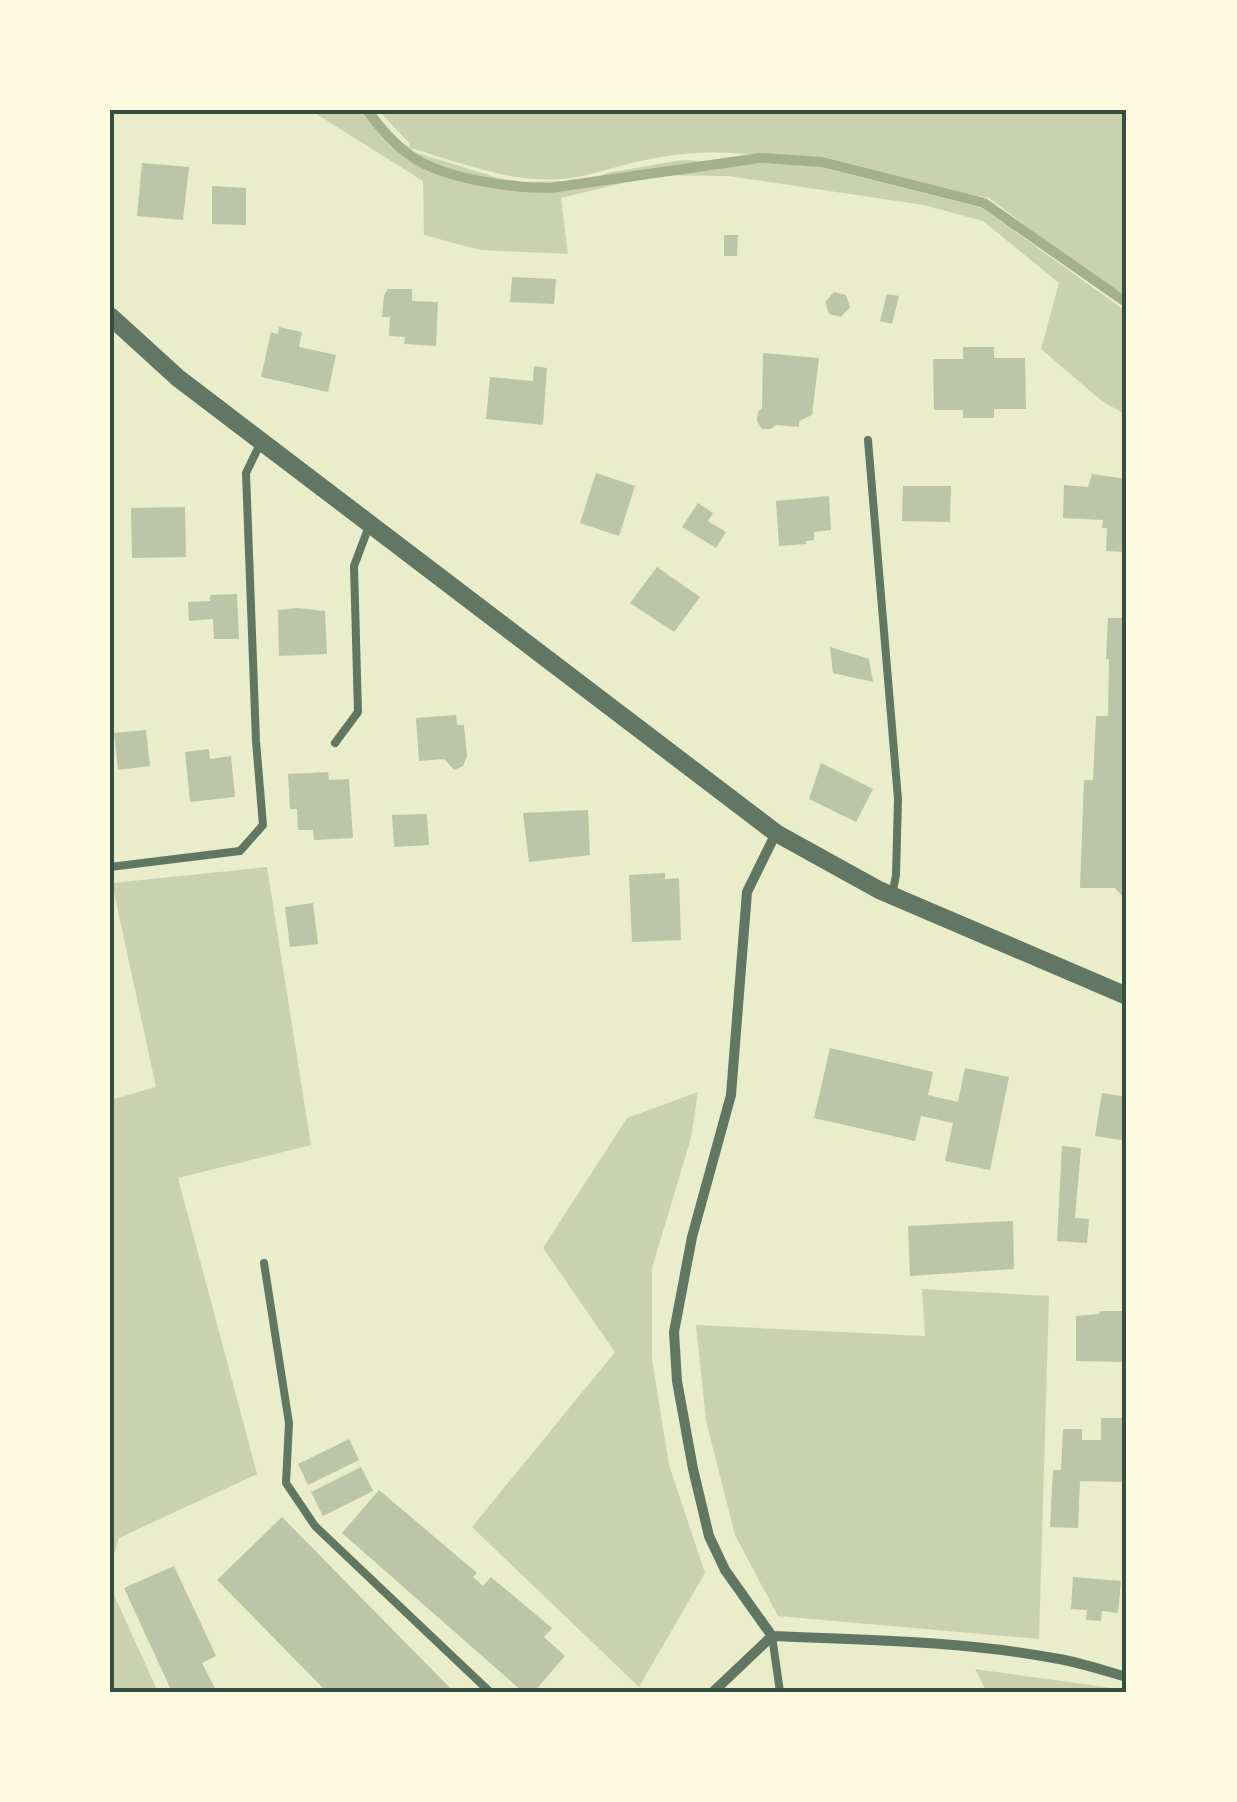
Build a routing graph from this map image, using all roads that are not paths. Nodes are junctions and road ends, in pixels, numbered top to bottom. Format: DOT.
graph roads {
  1 [pos="110,316"];
  2 [pos="262,440"];
  3 [pos="868,440"];
  4 [pos="370,522"];
  5 [pos="334,743"];
  6 [pos="776,832"];
  7 [pos="110,867"];
  8 [pos="892,896"];
  9 [pos="1127,996"];
  10 [pos="264,1263"];
  11 [pos="772,1636"];
  12 [pos="1127,1677"];
  13 [pos="490,1692"];
  14 [pos="713,1692"];
  15 [pos="780,1692"];
  1 -- 2 [label="street"];
  2 -- 4 [label="street"];
  2 -- 7 [label="lane"];
  3 -- 8 [label="lane"];
  4 -- 5 [label="lane"];
  4 -- 6 [label="street"];
  6 -- 8 [label="street"];
  6 -- 11 [label="street"];
  8 -- 9 [label="street"];
  10 -- 13 [label="lane"];
  11 -- 12 [label="street"];
  11 -- 14 [label="street"];
  11 -- 15 [label="lane"];
}
